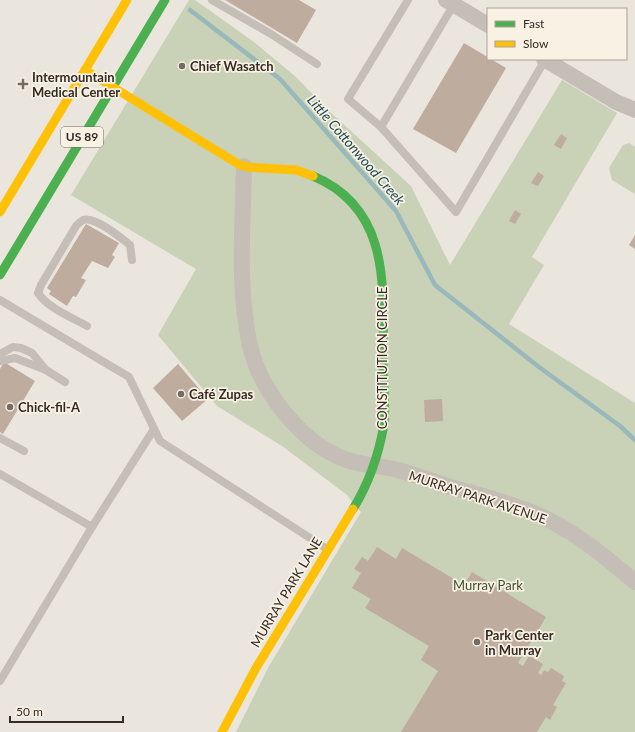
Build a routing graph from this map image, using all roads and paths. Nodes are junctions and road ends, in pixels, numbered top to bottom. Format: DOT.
graph roads {
  1 [pos="165,0"];
  2 [pos="212,0"];
  3 [pos="408,0"];
  4 [pos="123,1"];
  5 [pos="450,2"];
  6 [pos="487,24"];
  7 [pos="544,60"];
  8 [pos="547,60"];
  9 [pos="317,64"];
  10 [pos="85,70"];
  11 [pos="113,86"];
  12 [pos="633,106"];
  13 [pos="381,127"];
  14 [pos="244,166"];
  15 [pos="0,212"];
  16 [pos="132,260"];
  17 [pos="0,275"];
  18 [pos="0,300"];
  19 [pos="86,326"];
  20 [pos="0,354"];
  21 [pos="0,361"];
  22 [pos="46,370"];
  23 [pos="65,382"];
  24 [pos="154,430"];
  25 [pos="0,438"];
  26 [pos="24,451"];
  27 [pos="374,466"];
  28 [pos="0,474"];
  29 [pos="92,527"];
  30 [pos="328,549"];
  31 [pos="635,582"];
  32 [pos="0,681"];
  33 [pos="222,732"];
  1 -- 11 [label="street, US 89"];
  2 -- 9 [label="lane"];
  3 -- 13 [label="lane"];
  4 -- 10 [label="street, US 89"];
  5 -- 6 [label="street"];
  5 -- 13 [label="lane"];
  7 -- 13 [label="lane"];
  8 -- 12 [label="street"];
  10 -- 11 [label="street, CONSTITUTION CIRCLE"];
  10 -- 15 [label="street, US 89"];
  11 -- 14 [label="street, CONSTITUTION CIRCLE"];
  11 -- 17 [label="street, US 89"];
  14 -- 27 [label="street"];
  14 -- 27 [label="street, CONSTITUTION CIRCLE"];
  16 -- 19 [label="lane"];
  18 -- 24 [label="lane"];
  20 -- 22 [label="lane"];
  21 -- 22 [label="lane"];
  22 -- 23 [label="lane"];
  24 -- 29 [label="lane"];
  24 -- 30 [label="lane"];
  25 -- 26 [label="lane"];
  27 -- 30 [label="street, MURRAY PARK LANE"];
  27 -- 31 [label="street, MURRAY PARK AVENUE"];
  28 -- 29 [label="lane"];
  29 -- 32 [label="lane"];
  30 -- 33 [label="street, MURRAY PARK LANE"];
}
